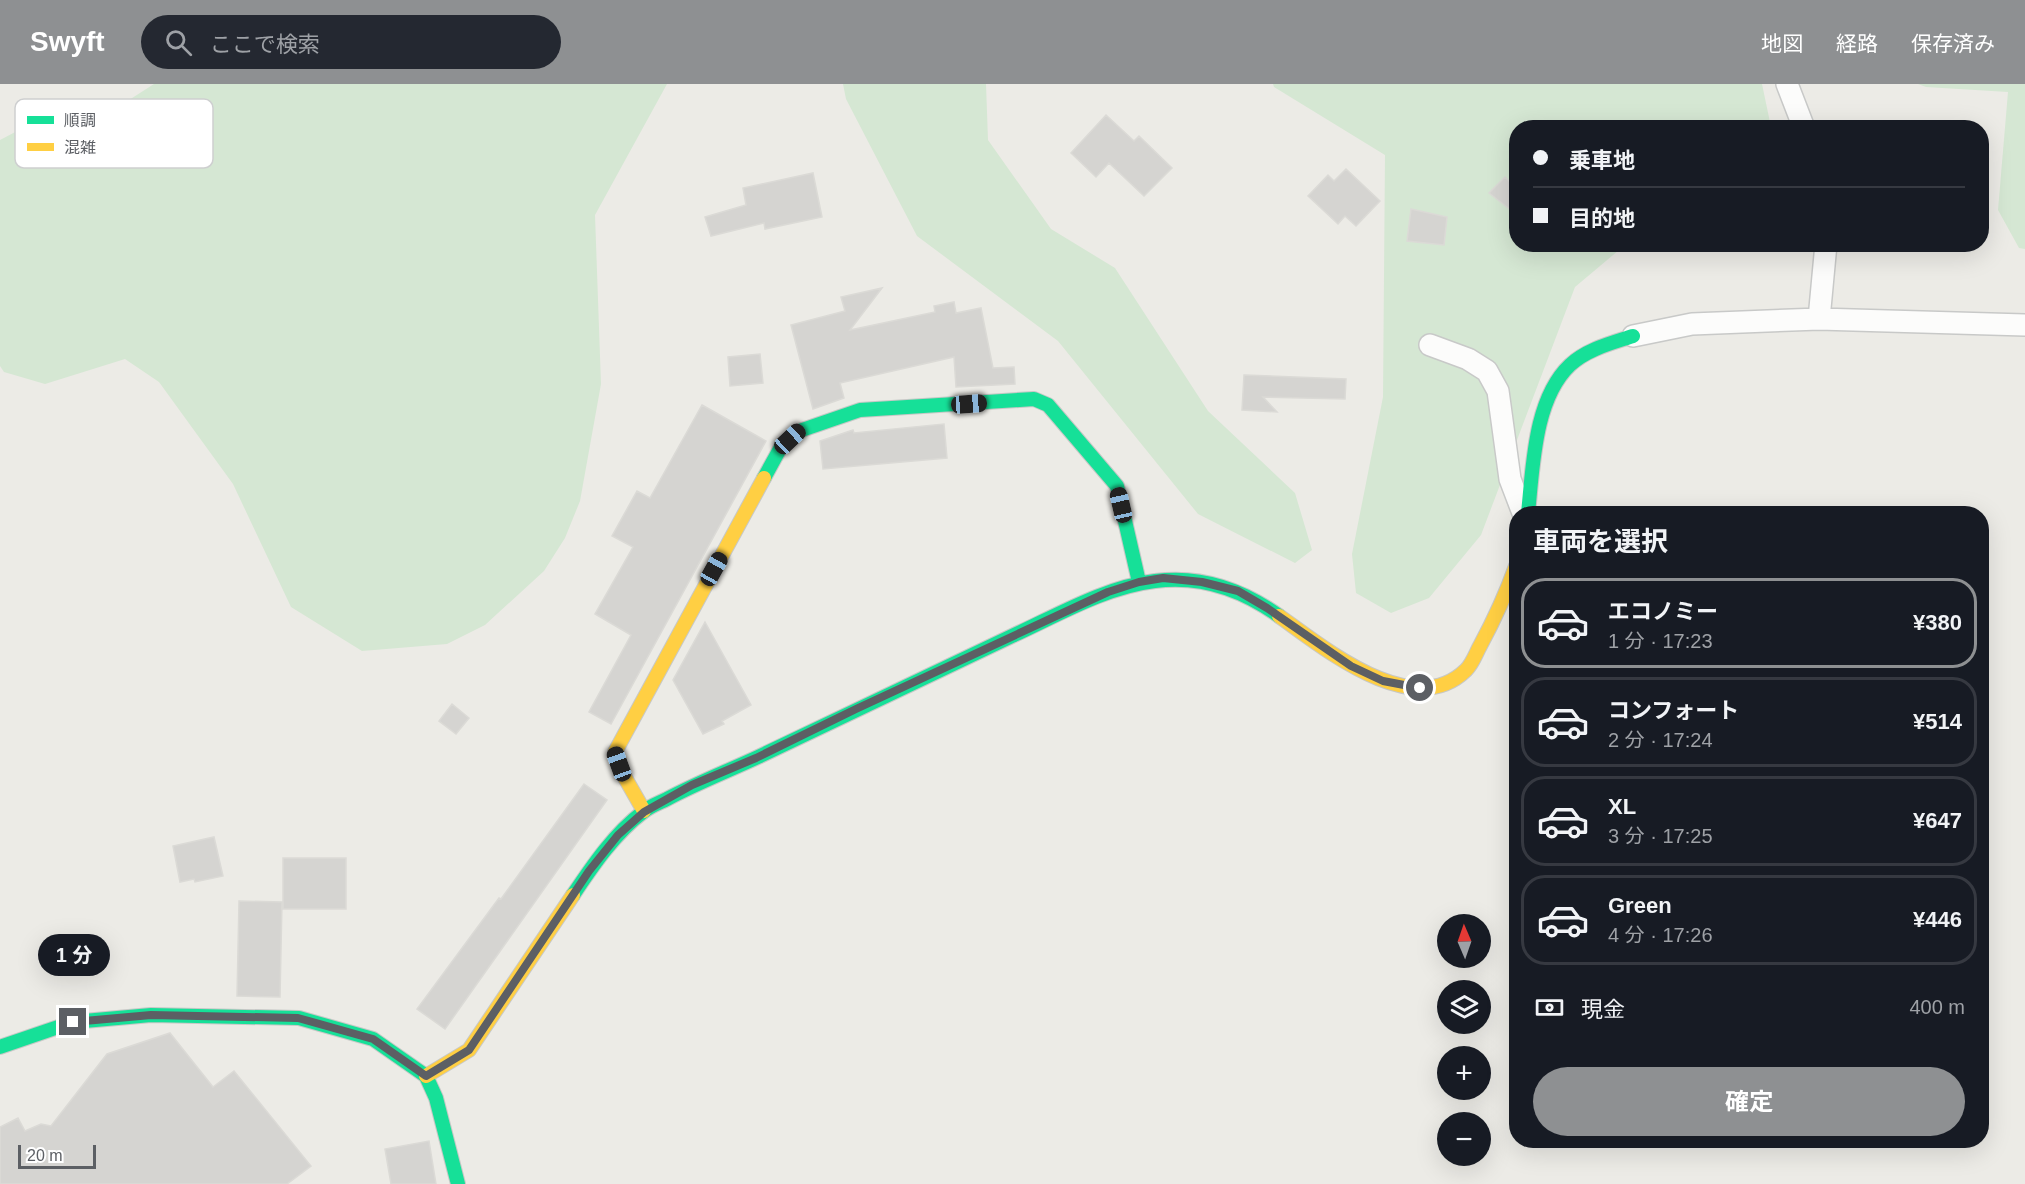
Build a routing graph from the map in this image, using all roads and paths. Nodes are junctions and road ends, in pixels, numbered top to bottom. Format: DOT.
graph roads {
  1 [pos="1787,84"];
  2 [pos="1801,120"];
  3 [pos="1825,252"];
  4 [pos="1819,319"];
  5 [pos="2025,325"];
  6 [pos="1633,336"];
  7 [pos="1430,345"];
  8 [pos="1520,506"];
  9 [pos="1529,506"];
  10 [pos="1139,582"];
  11 [pos="1509,583"];
  12 [pos="644,812"];
  13 [pos="0,1047"];
  14 [pos="426,1076"];
  15 [pos="458,1184"];
  1 -- 2 [label="street"];
  3 -- 4 [label="street"];
  4 -- 5 [label="street"];
  4 -- 6 [label="street"];
  6 -- 9 [label="street"];
  7 -- 8 [label="street"];
  10 -- 11 [label="street"];
  10 -- 12 [label="street"];
  10 -- 12 [label="street"];
  12 -- 14 [label="street"];
  13 -- 14 [label="street"];
  14 -- 15 [label="street"];
}
